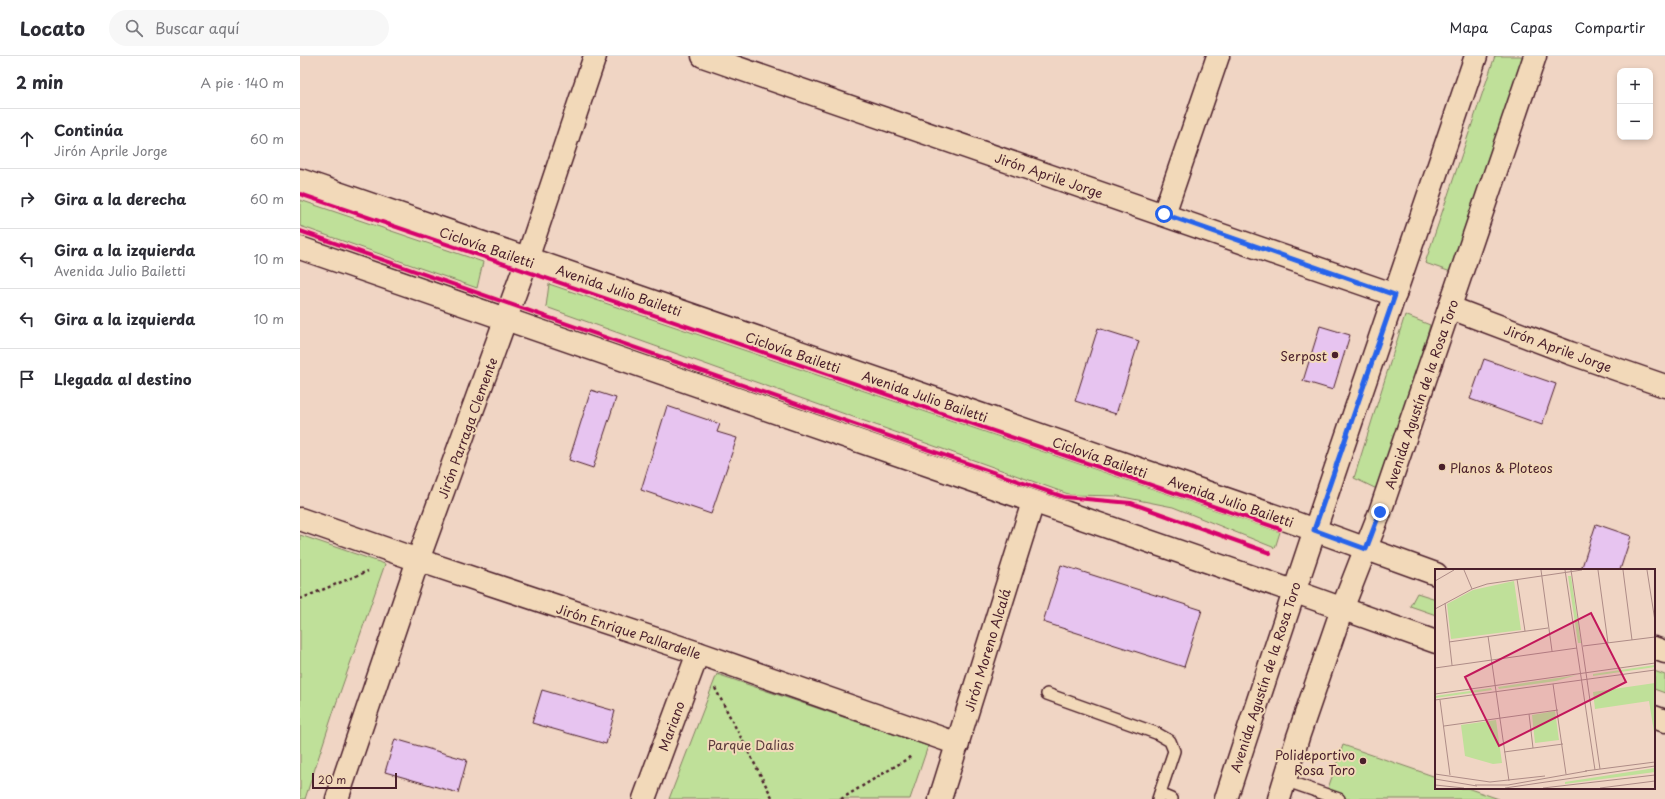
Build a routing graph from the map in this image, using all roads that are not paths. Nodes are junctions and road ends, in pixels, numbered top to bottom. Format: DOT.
graph roads {
  1 [pos="595,56"];
  2 [pos="703,56"];
  3 [pos="1218,56"];
  4 [pos="1476,56"];
  5 [pos="1535,56"];
  6 [pos="300,180"];
  7 [pos="1164,214"];
  8 [pos="300,248"];
  9 [pos="528,258"];
  10 [pos="1395,295"];
  11 [pos="1451,308"];
  12 [pos="506,320"];
  13 [pos="1665,386"];
  14 [pos="1033,502"];
  15 [pos="300,519"];
  16 [pos="1314,530"];
  17 [pos="1366,549"];
  18 [pos="412,558"];
  19 [pos="1435,574"];
  20 [pos="1293,591"];
  21 [pos="1342,609"];
  22 [pos="1435,642"];
  23 [pos="1655,648"];
  24 [pos="1665,652"];
  25 [pos="698,653"];
  26 [pos="1047,694"];
  27 [pos="1655,717"];
  28 [pos="1665,721"];
  29 [pos="950,741"];
  30 [pos="1282,790"];
  31 [pos="1159,797"];
  32 [pos="337,799"];
  33 [pos="644,799"];
  34 [pos="940,799"];
  35 [pos="1172,799"];
  36 [pos="1226,799"];
  37 [pos="1339,799"];
  1 -- 9 [label="street, Jirón Parraga Clemente"];
  2 -- 7 [label="street, Jirón Aprile Jorge"];
  3 -- 7 [label="street"];
  4 -- 10 [label="street, Avenida Agustín de la Rosa Toro"];
  5 -- 11 [label="street, Avenida Agustín de la Rosa Toro"];
  6 -- 9 [label="street, Avenida Julio Bailetti"];
  7 -- 10 [label="street, Jirón Aprile Jorge"];
  8 -- 12 [label="street"];
  9 -- 12 [label="street, Jirón Parraga Clemente"];
  9 -- 16 [label="street, Avenida Julio Bailetti"];
  10 -- 16 [label="street, Avenida Agustín de la Rosa Toro"];
  11 -- 13 [label="street, Jirón Aprile Jorge"];
  11 -- 17 [label="street, Avenida Agustín de la Rosa Toro"];
  12 -- 14 [label="street"];
  12 -- 18 [label="street, Jirón Parraga Clemente"];
  14 -- 20 [label="street"];
  14 -- 29 [label="street, Jirón Moreno Alcalá"];
  15 -- 18 [label="street, Jirón Enrique Pallardelle"];
  16 -- 17 [label="street, Avenida Julio Bailetti"];
  16 -- 20 [label="street, Avenida Agustín de la Rosa Toro"];
  17 -- 19 [label="street, Avenida Julio Bailetti"];
  17 -- 21 [label="street, Avenida Agustín de la Rosa Toro"];
  18 -- 25 [label="street, Jirón Enrique Pallardelle"];
  18 -- 32 [label="street, Jirón Parraga Clemente"];
  20 -- 21 [label="street"];
  20 -- 36 [label="street, Avenida Agustín de la Rosa Toro"];
  21 -- 22 [label="street"];
  21 -- 30 [label="street, Avenida Agustín de la Rosa Toro"];
  23 -- 24 [label="street"];
  25 -- 29 [label="street, Jirón Enrique Pallardelle"];
  25 -- 33 [label="street, Mariano"];
  26 -- 31 [label="lane"];
  27 -- 28 [label="street"];
  29 -- 34 [label="street, Jirón Moreno Alcalá"];
  30 -- 37 [label="lane"];
  31 -- 35 [label="lane"];
}
